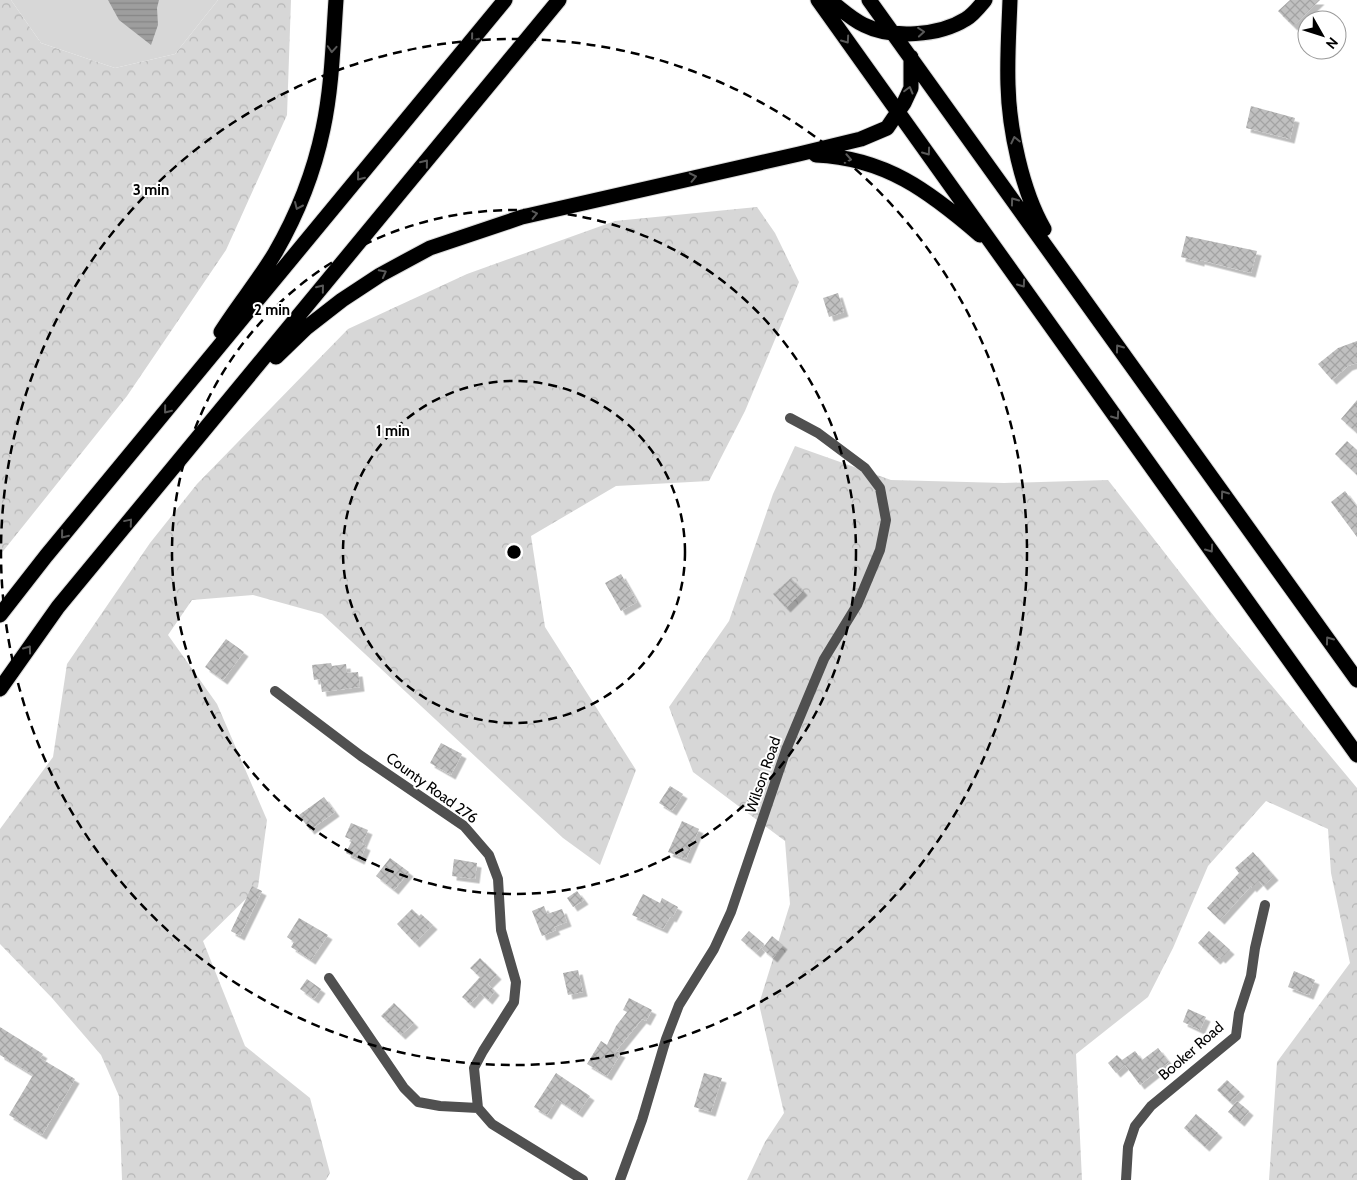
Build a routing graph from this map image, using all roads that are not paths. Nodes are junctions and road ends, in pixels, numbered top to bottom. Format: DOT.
graph roads {
  1 [pos="336,0"];
  2 [pos="505,0"];
  3 [pos="559,0"];
  4 [pos="818,0"];
  5 [pos="829,0"];
  6 [pos="869,0"];
  7 [pos="985,0"];
  8 [pos="1010,0"];
  9 [pos="893,34"];
  10 [pos="911,58"];
  11 [pos="898,112"];
  12 [pos="799,154"];
  13 [pos="999,252"];
  14 [pos="1082,296"];
  15 [pos="190,382"];
  16 [pos="226,405"];
  17 [pos="790,418"];
  18 [pos="0,615"];
  19 [pos="1357,680"];
  20 [pos="0,689"];
  21 [pos="275,691"];
  22 [pos="1357,755"];
  23 [pos="1264,906"];
  24 [pos="329,978"];
  25 [pos="478,1108"];
  26 [pos="583,1180"];
  27 [pos="620,1180"];
  28 [pos="1126,1180"];
  1 -- 15 [label="highway, one-way"];
  2 -- 15 [label="highway, one-way"];
  16 -- 3 [label="highway, one-way"];
  4 -- 11 [label="highway, one-way"];
  5 -- 9 [label="highway"];
  6 -- 9 [label="highway"];
  9 -- 7 [label="highway, one-way"];
  14 -- 8 [label="highway, one-way"];
  9 -- 10 [label="highway"];
  11 -- 10 [label="highway, one-way"];
  14 -- 10 [label="highway, one-way"];
  11 -- 12 [label="highway"];
  11 -- 13 [label="highway, one-way"];
  12 -- 13 [label="highway, one-way"];
  16 -- 12 [label="highway, one-way"];
  13 -- 22 [label="highway, one-way"];
  19 -- 14 [label="highway, one-way"];
  15 -- 18 [label="highway, one-way"];
  20 -- 16 [label="highway, one-way"];
  17 -- 27 [label="street, Wilson Road"];
  21 -- 25 [label="street, County Road 276"];
  23 -- 28 [label="street, Booker Road"];
  24 -- 25 [label="street"];
  25 -- 26 [label="street"];
}
